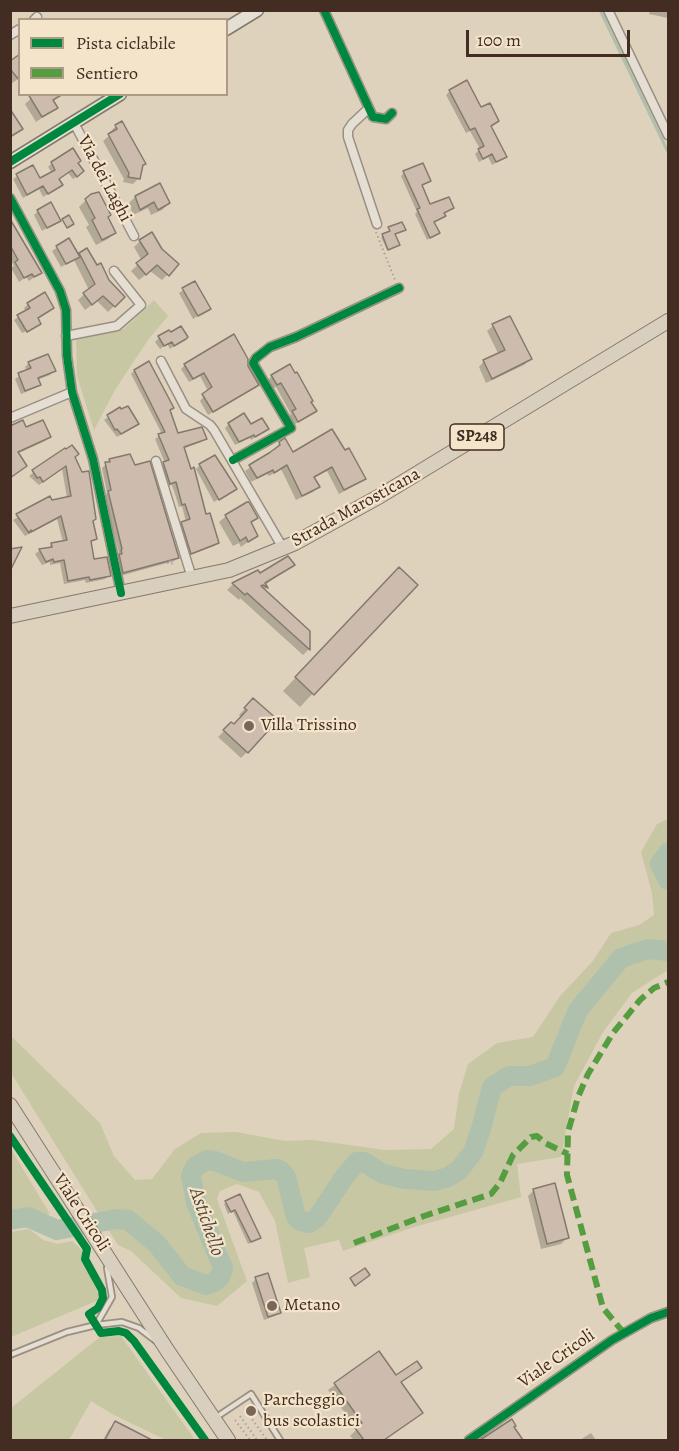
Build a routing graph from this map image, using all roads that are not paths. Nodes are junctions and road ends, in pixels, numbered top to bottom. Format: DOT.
graph roads {
  1 [pos="256,10"];
  2 [pos="324,10"];
  3 [pos="608,10"];
  4 [pos="228,28"];
  5 [pos="117,96"];
  6 [pos="369,108"];
  7 [pos="392,113"];
  8 [pos="74,123"];
  9 [pos="669,135"];
  10 [pos="10,162"];
  11 [pos="10,198"];
  12 [pos="377,224"];
  13 [pos="134,236"];
  14 [pos="114,271"];
  15 [pos="399,288"];
  16 [pos="669,321"];
  17 [pos="66,336"];
  18 [pos="161,361"];
  19 [pos="72,392"];
  20 [pos="10,418"];
  21 [pos="233,460"];
  22 [pos="156,461"];
  23 [pos="283,548"];
  24 [pos="192,578"];
  25 [pos="121,593"];
  26 [pos="10,616"];
  27 [pos="10,1105"];
  28 [pos="10,1114"];
  29 [pos="68,1201"];
  30 [pos="93,1240"];
  31 [pos="107,1268"];
  32 [pos="669,1312"];
  33 [pos="151,1323"];
  34 [pos="96,1325"];
  35 [pos="166,1350"];
  36 [pos="10,1355"];
  37 [pos="214,1419"];
  38 [pos="228,1440"];
  39 [pos="280,1440"];
  40 [pos="468,1440"];
  1 -- 4 [label="street"];
  2 -- 6 [label="street"];
  3 -- 9 [label="street"];
  5 -- 8 [label="street, Via dei Laghi"];
  6 -- 7 [label="street"];
  6 -- 12 [label="street"];
  8 -- 10 [label="street, Via dei Laghi"];
  8 -- 13 [label="street, Via dei Laghi"];
  11 -- 17 [label="street"];
  14 -- 17 [label="street"];
  15 -- 21 [label="street"];
  16 -- 23 [label="main road, Strada Marosticana / SP248"];
  17 -- 19 [label="street"];
  18 -- 21 [label="street"];
  19 -- 20 [label="street"];
  19 -- 25 [label="street"];
  21 -- 23 [label="street"];
  22 -- 24 [label="street"];
  23 -- 24 [label="main road, Strada Marosticana / SP248"];
  24 -- 25 [label="main road, Strada Marosticana / SP248"];
  25 -- 26 [label="main road, Strada Marosticana / SP248"];
  27 -- 29 [label="main road, Viale Cricoli"];
  28 -- 29 [label="main road, Viale Cricoli"];
  29 -- 30 [label="main road, Viale Cricoli"];
  30 -- 31 [label="main road, Viale Cricoli"];
  30 -- 33 [label="main road, Viale Cricoli"];
  31 -- 33 [label="main road, Viale Cricoli"];
  31 -- 34 [label="lane"];
  32 -- 40 [label="street, Viale Cricoli"];
  33 -- 35 [label="main road, Viale Cricoli"];
  34 -- 35 [label="lane"];
  34 -- 36 [label="lane"];
  35 -- 37 [label="main road, Viale Cricoli"];
  37 -- 38 [label="main road, Viale Cricoli"];
  37 -- 39 [label="lane"];
}
